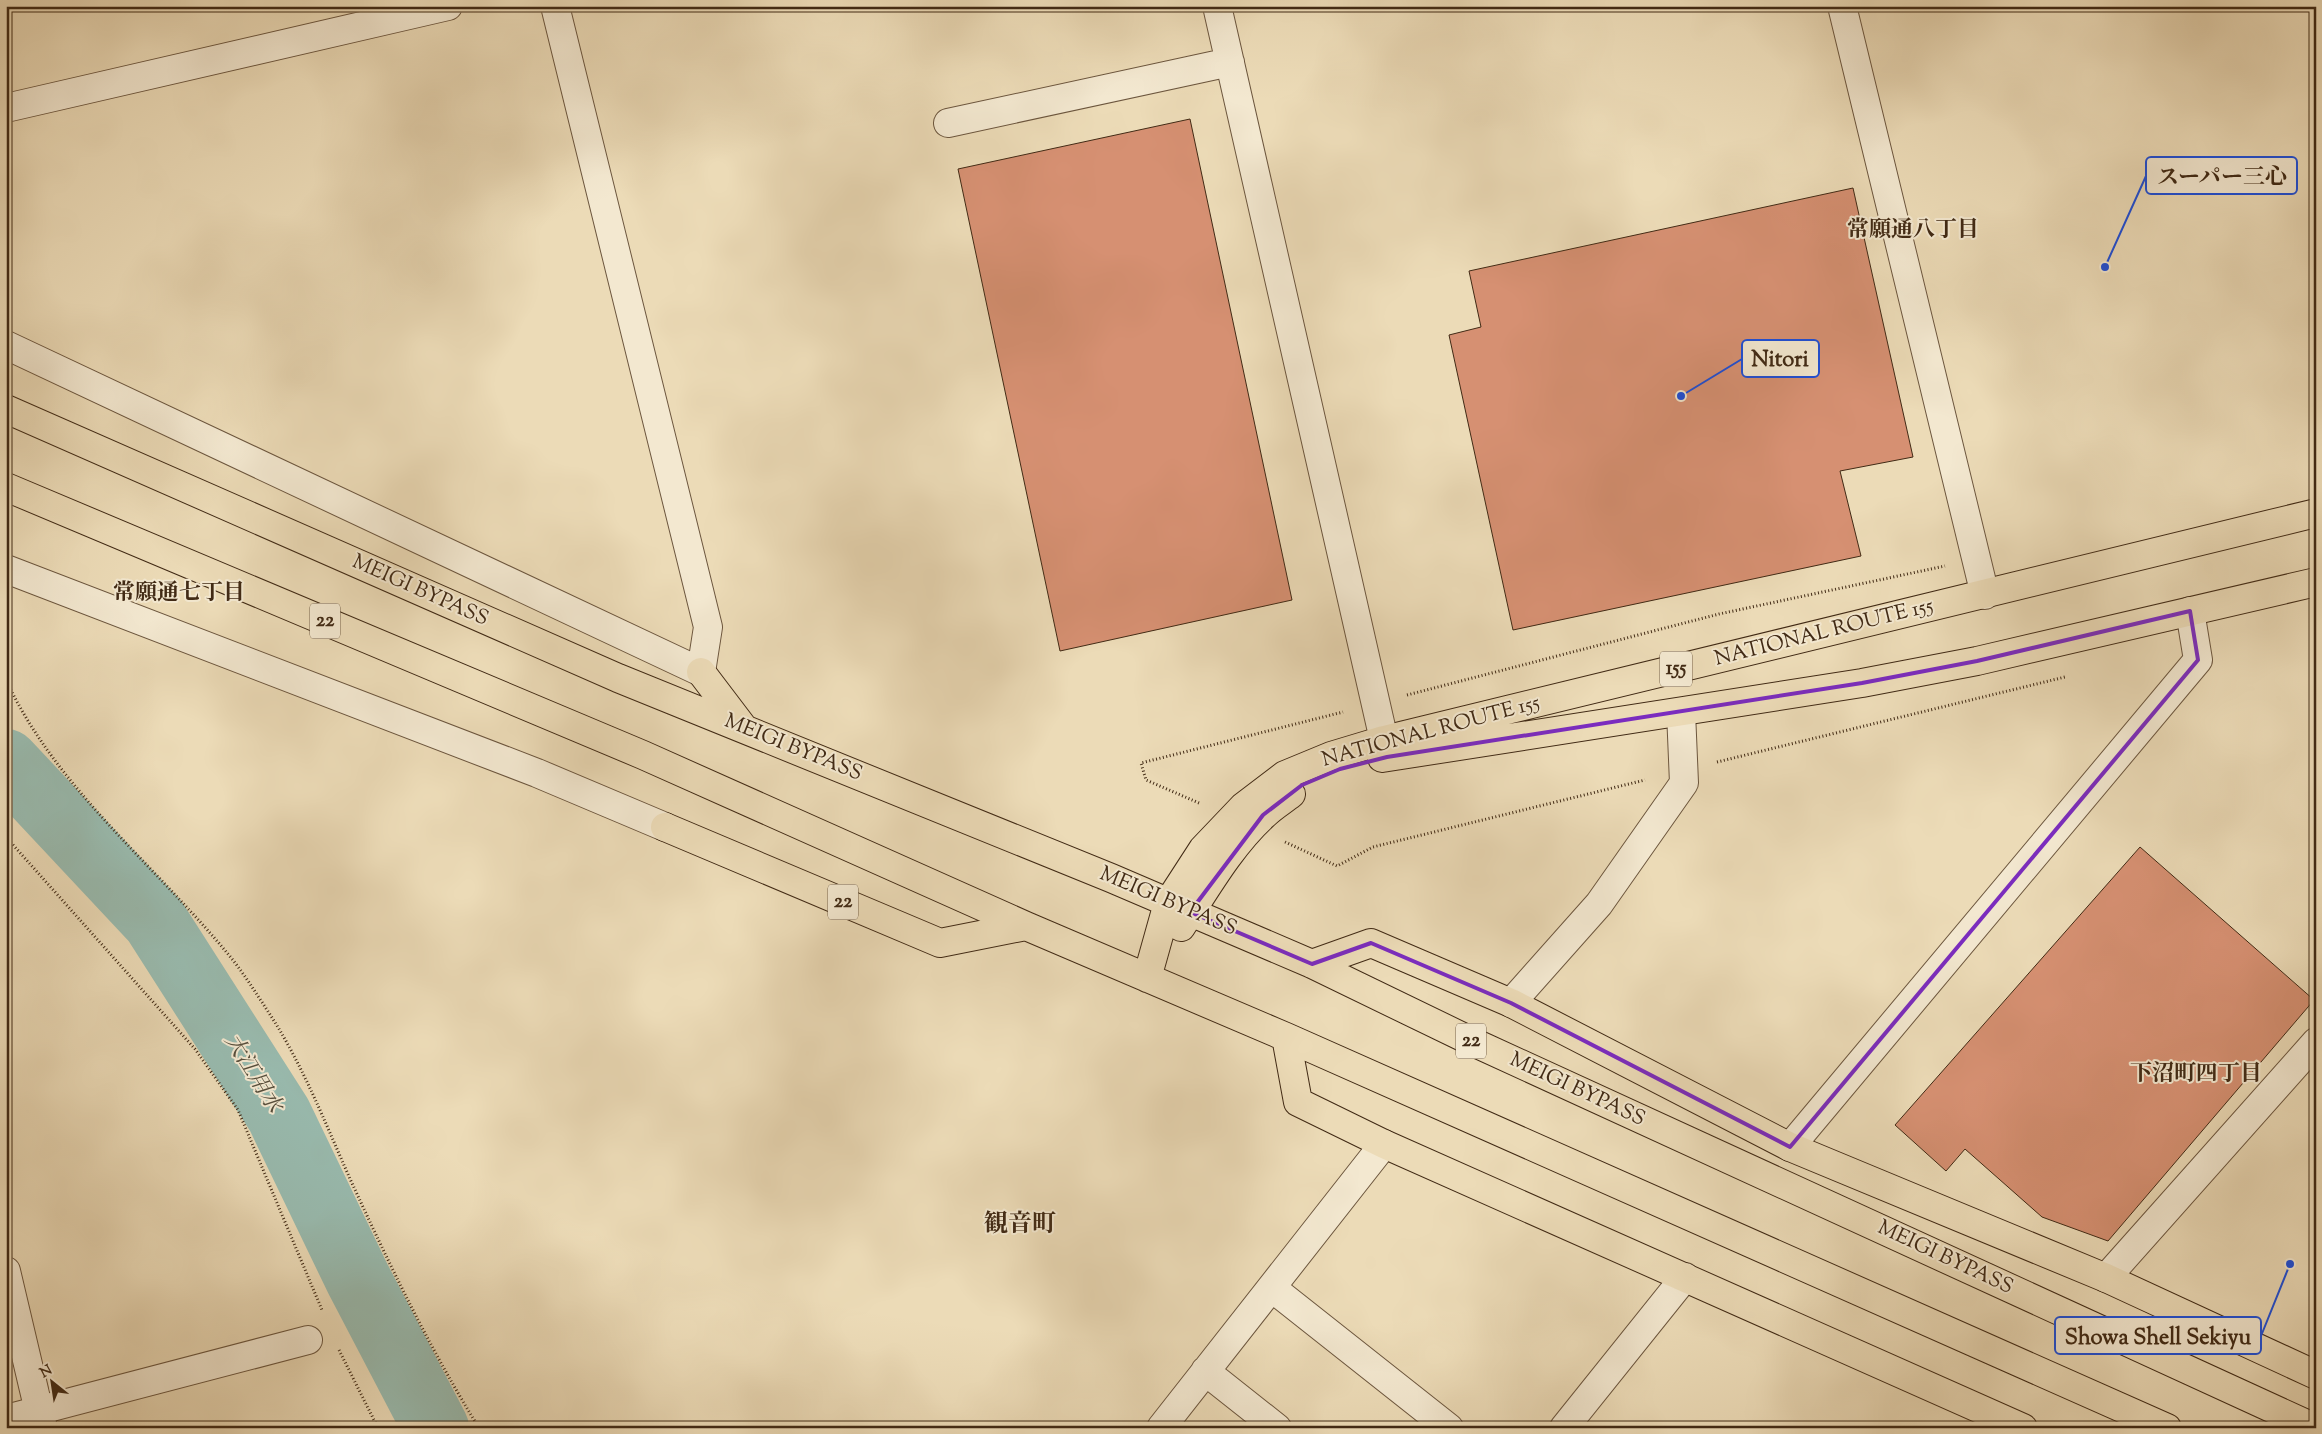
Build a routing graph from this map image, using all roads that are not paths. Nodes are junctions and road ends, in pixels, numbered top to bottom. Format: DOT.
graph roads {
  1 [pos="448,6"];
  2 [pos="554,6"];
  3 [pos="1217,6"];
  4 [pos="1842,6"];
  5 [pos="1230,62"];
  6 [pos="6,108"];
  7 [pos="948,123"];
  8 [pos="6,346"];
  9 [pos="6,409"];
  10 [pos="6,487"];
  11 [pos="2316,513"];
  12 [pos="6,569"];
  13 [pos="2316,582"];
  14 [pos="1984,595"];
  15 [pos="2190,611"];
  16 [pos="701,672"];
  17 [pos="1681,712"];
  18 [pos="743,727"];
  19 [pos="1384,740"];
  20 [pos="1242,823"];
  21 [pos="664,827"];
  22 [pos="1179,908"];
  23 [pos="1026,926"];
  24 [pos="1312,964"];
  25 [pos="1147,978"];
  26 [pos="1511,1003"];
  27 [pos="1286,1037"];
  28 [pos="2316,1042"];
  29 [pos="1384,1144"];
  30 [pos="1790,1146"];
  31 [pos="6,1271"];
  32 [pos="1685,1277"];
  33 [pos="2106,1278"];
  34 [pos="1272,1288"];
  35 [pos="308,1340"];
  36 [pos="1205,1371"];
  37 [pos="2316,1375"];
  38 [pos="6,1419"];
  39 [pos="41,1419"];
  40 [pos="2006,1425"];
  41 [pos="1161,1428"];
  42 [pos="1277,1428"];
  43 [pos="1449,1428"];
  44 [pos="1564,1428"];
  45 [pos="2167,1428"];
  46 [pos="2315,1428"];
  1 -- 6 [label="street"];
  2 -- 16 [label="street"];
  3 -- 5 [label="street"];
  4 -- 14 [label="street"];
  5 -- 7 [label="street"];
  5 -- 19 [label="street"];
  8 -- 16 [label="street"];
  9 -- 18 [label="highway, MEIGI BYPASS / 22"];
  10 -- 23 [label="highway, 22"];
  11 -- 14 [label="highway, NATIONAL ROUTE 155 / 155"];
  12 -- 21 [label="street"];
  13 -- 15 [label="highway, NATIONAL ROUTE 155 / 155"];
  14 -- 19 [label="highway, NATIONAL ROUTE 155 / 155"];
  15 -- 17 [label="highway, NATIONAL ROUTE 155 / 155"];
  15 -- 30 [label="street"];
  16 -- 18 [label="highway"];
  17 -- 20 [label="highway, NATIONAL ROUTE 155 / 155"];
  17 -- 26 [label="street"];
  18 -- 22 [label="highway, MEIGI BYPASS / 22"];
  19 -- 20 [label="highway, NATIONAL ROUTE 155 / 155"];
  20 -- 22 [label="highway, NATIONAL ROUTE 155 / 155"];
  21 -- 23 [label="highway, 22"];
  22 -- 24 [label="highway, MEIGI BYPASS / 22"];
  22 -- 25 [label="highway, NATIONAL ROUTE 155 / 155"];
  23 -- 25 [label="highway, 22"];
  24 -- 26 [label="highway, 22"];
  24 -- 46 [label="highway, MEIGI BYPASS / 22"];
  25 -- 27 [label="highway, 22"];
  26 -- 30 [label="highway, 22"];
  27 -- 29 [label="highway"];
  27 -- 45 [label="highway, 22"];
  28 -- 33 [label="street"];
  29 -- 32 [label="highway"];
  29 -- 34 [label="street"];
  30 -- 33 [label="highway, 22"];
  31 -- 39 [label="street"];
  32 -- 40 [label="highway"];
  32 -- 44 [label="street"];
  33 -- 37 [label="highway, 22"];
  34 -- 36 [label="street"];
  34 -- 43 [label="street"];
  35 -- 39 [label="street"];
  36 -- 41 [label="street"];
  36 -- 42 [label="street"];
  38 -- 39 [label="street"];
}
